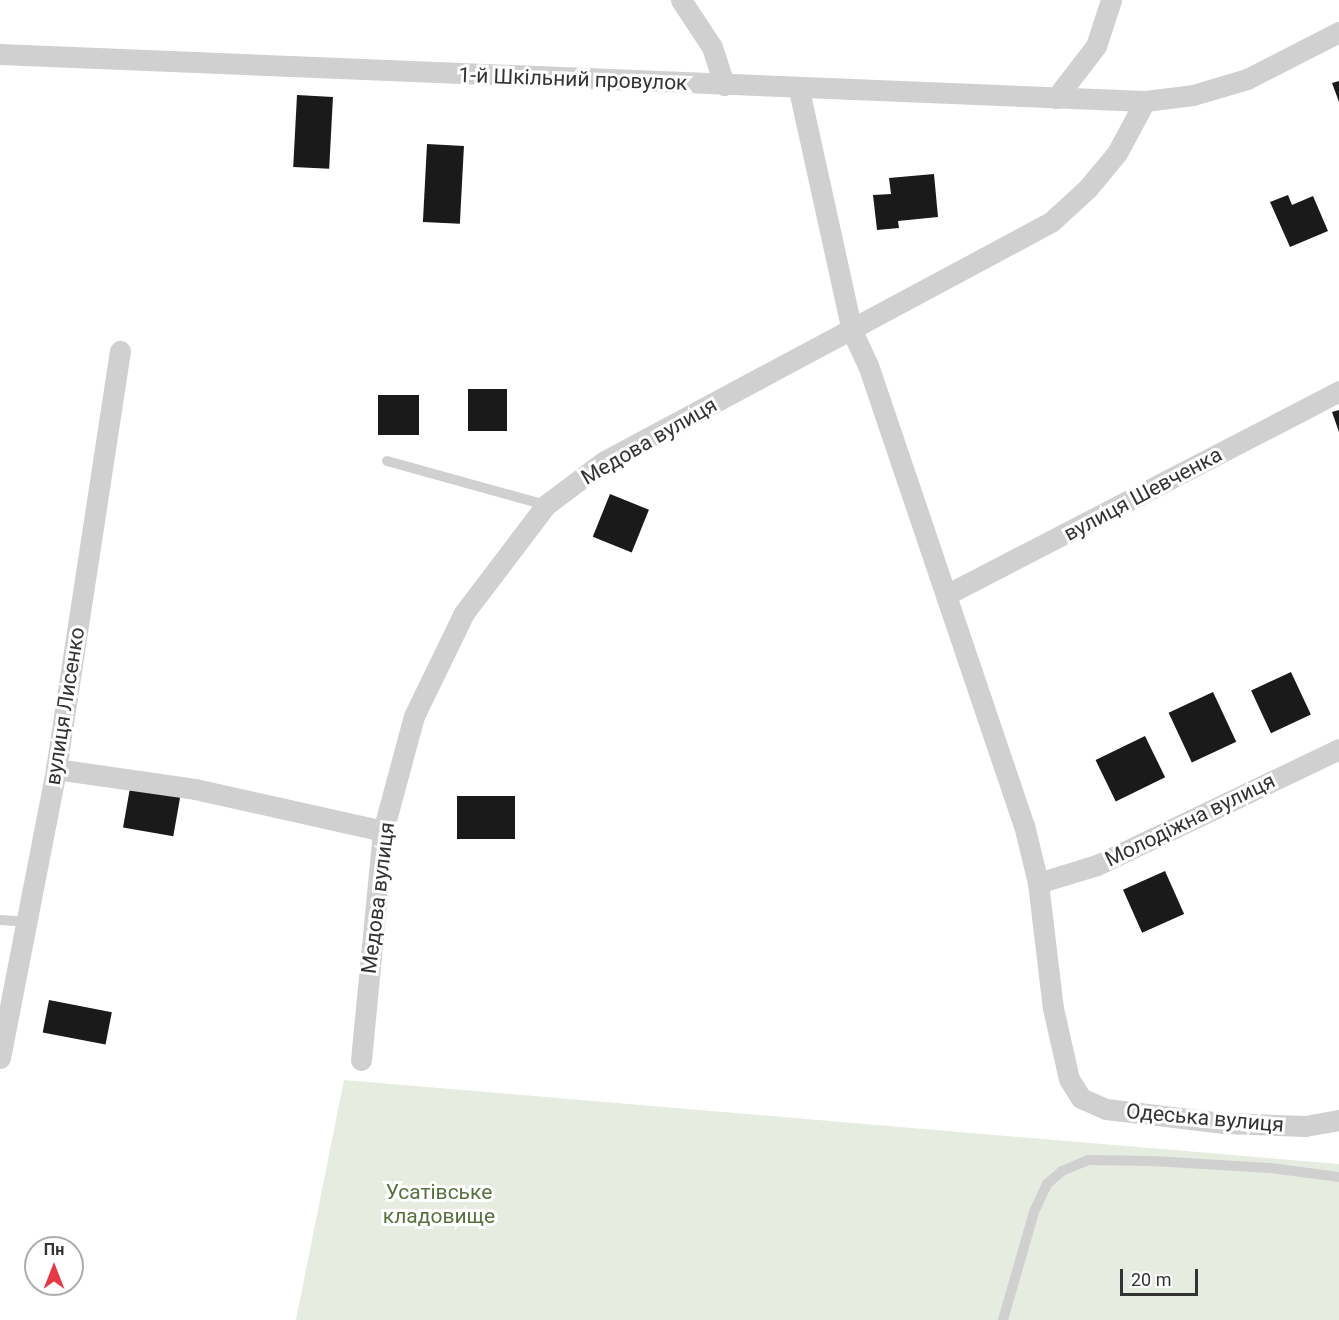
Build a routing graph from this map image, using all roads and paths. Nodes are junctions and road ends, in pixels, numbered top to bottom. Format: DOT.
graph roads {
  1 [pos="681,0"];
  2 [pos="1111,0"];
  3 [pos="1339,32"];
  4 [pos="0,54"];
  5 [pos="724,85"];
  6 [pos="799,90"];
  7 [pos="1056,98"];
  8 [pos="1145,101"];
  9 [pos="852,332"];
  10 [pos="120,351"];
  11 [pos="1339,391"];
  12 [pos="387,461"];
  13 [pos="546,505"];
  14 [pos="946,595"];
  15 [pos="1339,749"];
  16 [pos="56,769"];
  17 [pos="383,831"];
  18 [pos="1038,883"];
  19 [pos="0,920"];
  20 [pos="26,922"];
  21 [pos="0,1058"];
  22 [pos="361,1060"];
  23 [pos="1339,1120"];
  24 [pos="1339,1177"];
  25 [pos="1003,1320"];
  1 -- 5 [label="street"];
  2 -- 7 [label="street"];
  3 -- 8 [label="street, 1-й Шкільний провулок"];
  4 -- 5 [label="street, 1-й Шкільний провулок"];
  5 -- 6 [label="street, 1-й Шкільний провулок"];
  6 -- 7 [label="street, 1-й Шкільний провулок"];
  6 -- 9 [label="street, Одеська вулиця"];
  7 -- 8 [label="street, 1-й Шкільний провулок"];
  8 -- 9 [label="street, Медова вулиця"];
  9 -- 13 [label="street, Медова вулиця"];
  9 -- 14 [label="street, Одеська вулиця"];
  10 -- 16 [label="street, вулиця Лисенко"];
  11 -- 14 [label="street, вулиця Шевченка"];
  12 -- 13 [label="lane"];
  13 -- 17 [label="street, Медова вулиця"];
  14 -- 18 [label="street, Одеська вулиця"];
  15 -- 18 [label="street, Молодіжна вулиця"];
  16 -- 17 [label="street"];
  16 -- 20 [label="street, вулиця Лисенко"];
  17 -- 22 [label="street, Медова вулиця"];
  18 -- 23 [label="street, Одеська вулиця"];
  19 -- 20 [label="lane"];
  20 -- 21 [label="street, вулиця Лисенко"];
  24 -- 25 [label="lane"];
}
